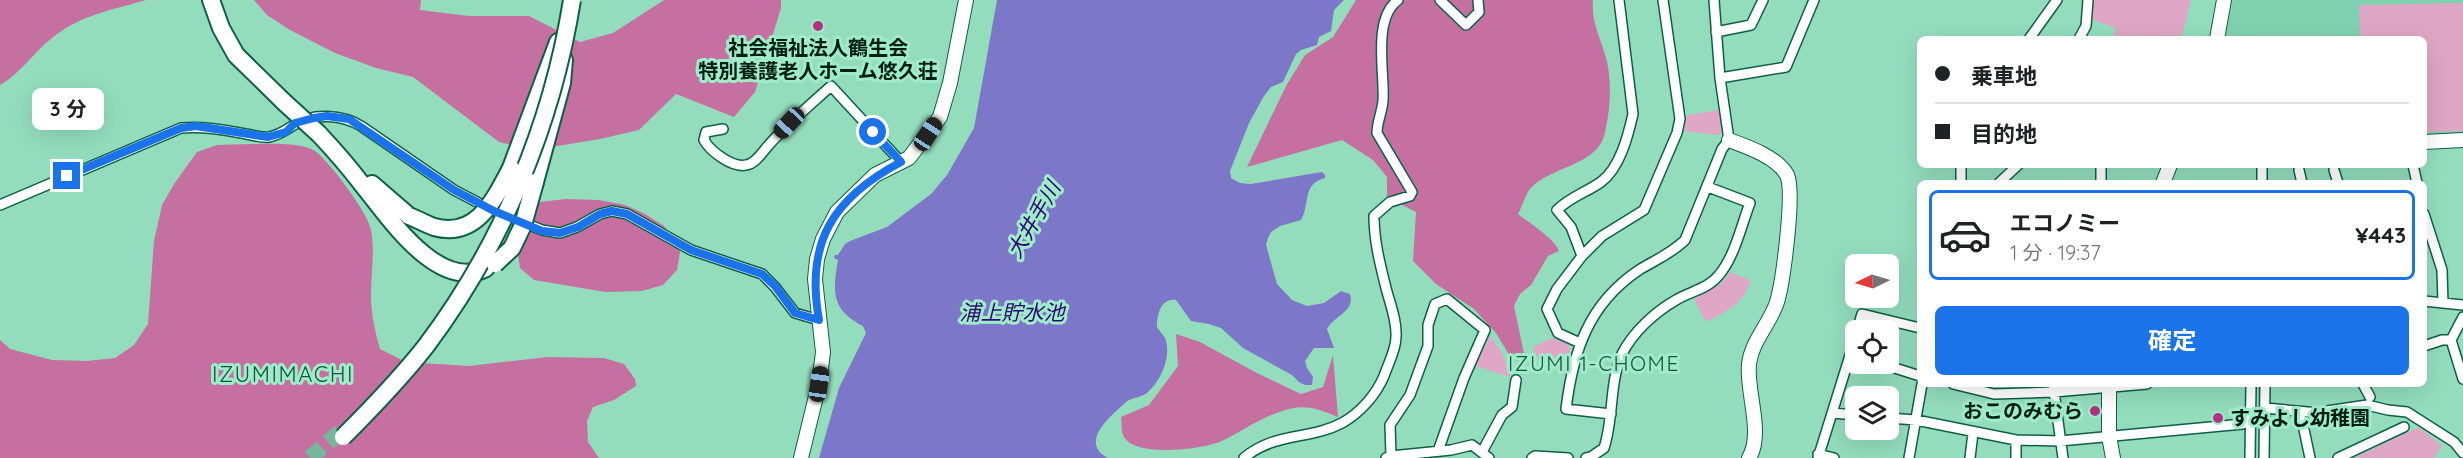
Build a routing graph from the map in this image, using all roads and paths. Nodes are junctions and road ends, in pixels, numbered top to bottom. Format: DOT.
graph roads {
  1 [pos="211,0"];
  2 [pos="567,0"];
  3 [pos="572,0"];
  4 [pos="966,0"];
  5 [pos="1398,0"];
  6 [pos="1440,0"];
  7 [pos="1478,0"];
  8 [pos="1619,0"];
  9 [pos="1664,0"];
  10 [pos="1714,0"];
  11 [pos="1763,0"];
  12 [pos="1814,0"];
  13 [pos="2056,0"];
  14 [pos="2088,0"];
  15 [pos="2224,0"];
  16 [pos="1716,32"];
  17 [pos="2032,36"];
  18 [pos="2081,36"];
  19 [pos="2218,36"];
  20 [pos="562,38"];
  21 [pos="1720,78"];
  22 [pos="723,129"];
  23 [pos="324,140"];
  24 [pos="1729,140"];
  25 [pos="2463,140"];
  26 [pos="2427,142"];
  27 [pos="901,162"];
  28 [pos="2015,168"];
  29 [pos="2299,170"];
  30 [pos="2334,170"];
  31 [pos="2002,180"];
  32 [pos="2301,180"];
  33 [pos="2337,180"];
  34 [pos="1708,187"];
  35 [pos="0,205"];
  36 [pos="2427,223"];
  37 [pos="1582,256"];
  38 [pos="2427,301"];
  39 [pos="2443,303"];
  40 [pos="2463,305"];
  41 [pos="2463,317"];
  42 [pos="819,320"];
  43 [pos="1860,320"];
  44 [pos="1887,320"];
  45 [pos="1899,323"];
  46 [pos="1917,327"];
  47 [pos="2451,340"];
  48 [pos="1580,343"];
  49 [pos="2427,345"];
  50 [pos="1899,369"];
  51 [pos="1846,374"];
  52 [pos="1917,375"];
  53 [pos="2463,379"];
  54 [pos="1516,380"];
  55 [pos="1922,387"];
  56 [pos="1965,387"];
  57 [pos="2081,387"];
  58 [pos="2109,387"];
  59 [pos="2251,387"];
  60 [pos="2265,387"];
  61 [pos="2365,387"];
  62 [pos="2053,388"];
  63 [pos="2370,397"];
  64 [pos="2265,408"];
  65 [pos="1611,414"];
  66 [pos="1832,414"];
  67 [pos="1845,415"];
  68 [pos="1899,419"];
  69 [pos="1916,420"];
  70 [pos="2302,420"];
  71 [pos="2247,424"];
  72 [pos="2264,425"];
  73 [pos="2404,427"];
  74 [pos="1973,433"];
  75 [pos="342,435"];
  76 [pos="2109,436"];
  77 [pos="2016,440"];
  78 [pos="2060,441"];
  79 [pos="1438,451"];
  80 [pos="2463,453"];
  81 [pos="1486,455"];
  82 [pos="1818,456"];
  83 [pos="1389,457"];
  84 [pos="801,458"];
  85 [pos="1244,458"];
  86 [pos="1532,458"];
  87 [pos="1568,458"];
  88 [pos="1586,458"];
  89 [pos="1749,458"];
  90 [pos="1834,458"];
  91 [pos="1909,458"];
  92 [pos="1970,458"];
  93 [pos="2016,458"];
  94 [pos="2063,458"];
  95 [pos="2113,458"];
  96 [pos="2250,458"];
  97 [pos="2264,458"];
  98 [pos="2310,458"];
  99 [pos="2338,458"];
  1 -- 23 [label="highway, bridge"];
  2 -- 20 [label="highway"];
  3 -- 20 [label="highway, bridge"];
  4 -- 27 [label="street"];
  5 -- 85 [label="street"];
  6 -- 7 [label="street"];
  8 -- 37 [label="street"];
  9 -- 37 [label="street"];
  10 -- 16 [label="street"];
  11 -- 16 [label="street"];
  12 -- 21 [label="street"];
  13 -- 17 [label="street"];
  14 -- 18 [label="street"];
  15 -- 19 [label="street"];
  16 -- 21 [label="street"];
  20 -- 23 [label="highway, bridge"];
  20 -- 23 [label="highway, bridge"];
  20 -- 75 [label="highway"];
  21 -- 24 [label="street"];
  22 -- 27 [label="street"];
  24 -- 34 [label="street"];
  24 -- 89 [label="street"];
  25 -- 26 [label="street"];
  27 -- 42 [label="street"];
  28 -- 31 [label="street"];
  29 -- 32 [label="street"];
  30 -- 33 [label="street"];
  34 -- 48 [label="street"];
  34 -- 65 [label="street"];
  35 -- 42 [label="street"];
  36 -- 39 [label="street"];
  37 -- 48 [label="street"];
  38 -- 39 [label="street"];
  39 -- 40 [label="street"];
  41 -- 47 [label="street"];
  42 -- 84 [label="street"];
  43 -- 44 [label="street"];
  45 -- 46 [label="street"];
  47 -- 49 [label="street"];
  47 -- 53 [label="street"];
  48 -- 65 [label="street"];
  50 -- 52 [label="street"];
  51 -- 66 [label="street"];
  54 -- 81 [label="street"];
  55 -- 69 [label="street"];
  56 -- 62 [label="street"];
  57 -- 62 [label="street"];
  58 -- 76 [label="street"];
  59 -- 71 [label="street"];
  60 -- 64 [label="street"];
  61 -- 63 [label="street"];
  62 -- 78 [label="street"];
  64 -- 72 [label="street"];
  64 -- 80 [label="street"];
  65 -- 88 [label="street"];
  66 -- 67 [label="street"];
  66 -- 82 [label="street"];
  68 -- 69 [label="street"];
  69 -- 74 [label="street"];
  69 -- 91 [label="street"];
  70 -- 98 [label="street"];
  71 -- 72 [label="street"];
  71 -- 76 [label="street"];
  71 -- 96 [label="street"];
  72 -- 97 [label="street"];
  73 -- 99 [label="street"];
  74 -- 77 [label="street"];
  74 -- 92 [label="street"];
  76 -- 78 [label="street"];
  76 -- 95 [label="street"];
  77 -- 78 [label="street"];
  77 -- 93 [label="street"];
  78 -- 94 [label="street"];
  79 -- 81 [label="street"];
  79 -- 83 [label="street"];
  79 -- 83 [label="street"];
  82 -- 90 [label="street"];
  86 -- 87 [label="street"];
}
